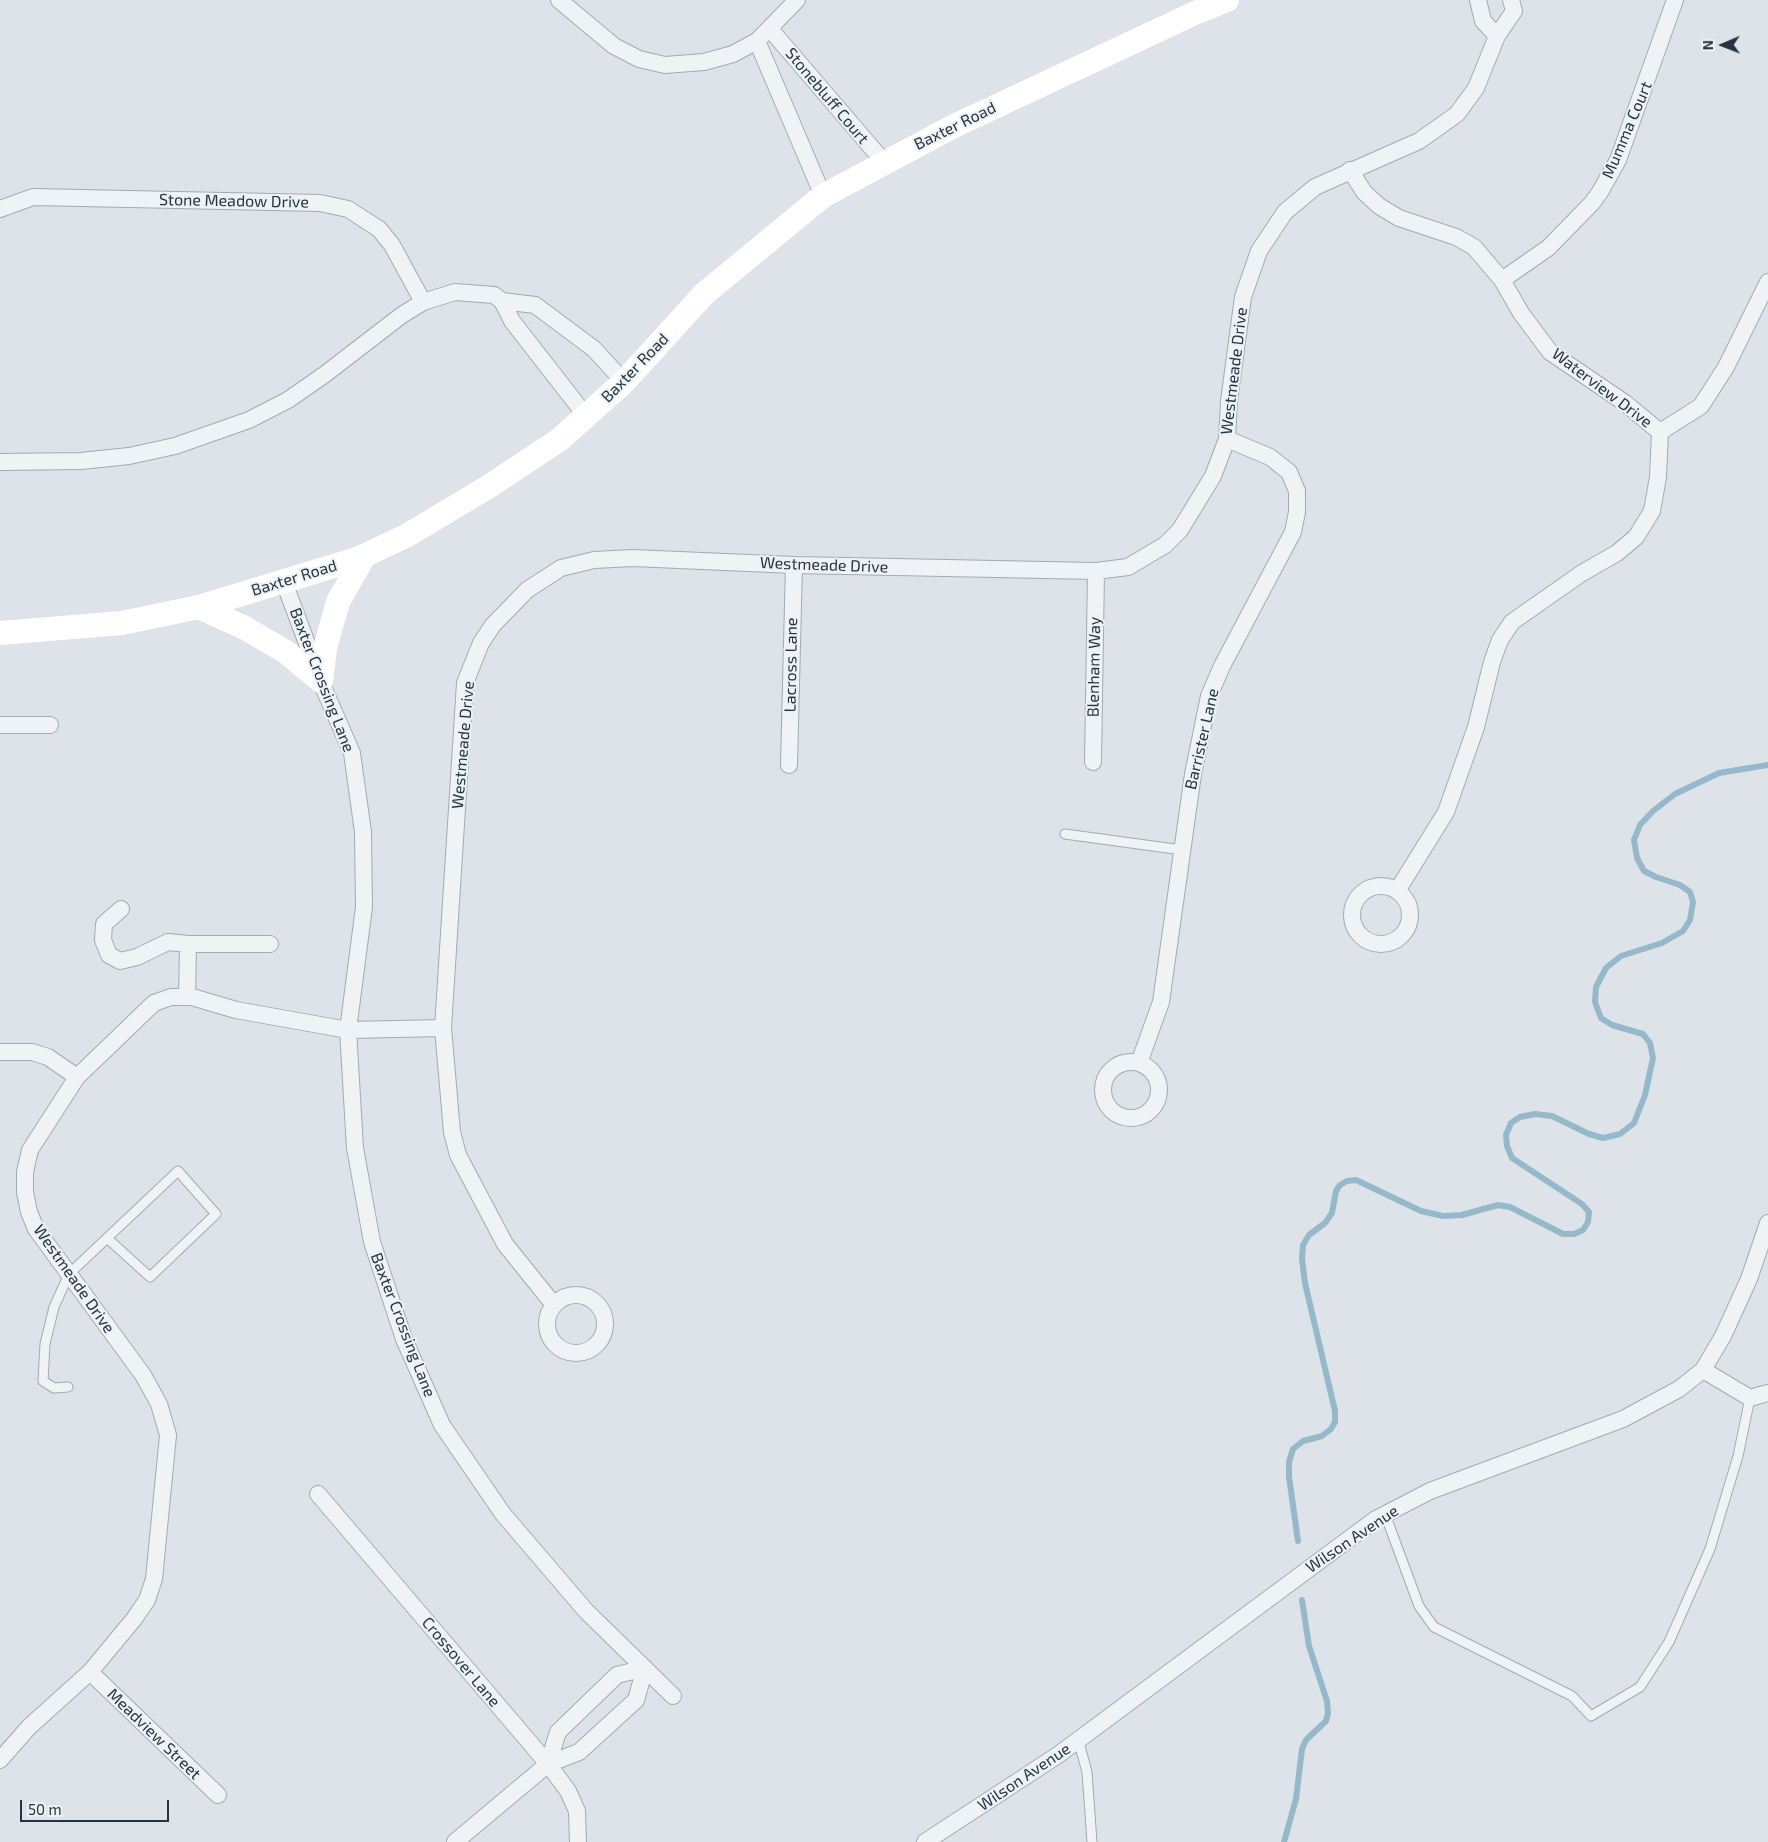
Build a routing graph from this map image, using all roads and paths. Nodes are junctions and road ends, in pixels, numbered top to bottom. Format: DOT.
graph roads {
  1 [pos="559,0"];
  2 [pos="797,0"];
  3 [pos="1227,0"];
  4 [pos="1478,0"];
  5 [pos="1511,0"];
  6 [pos="1675,0"];
  7 [pos="770,29"];
  8 [pos="1497,36"];
  9 [pos="757,41"];
  10 [pos="884,162"];
  11 [pos="1350,170"];
  12 [pos="823,196"];
  13 [pos="0,209"];
  14 [pos="1502,280"];
  15 [pos="1768,282"];
  16 [pos="502,301"];
  17 [pos="423,302"];
  18 [pos="624,382"];
  19 [pos="586,416"];
  20 [pos="1660,432"];
  21 [pos="1227,439"];
  22 [pos="0,462"];
  23 [pos="364,556"];
  24 [pos="794,564"];
  25 [pos="1096,572"];
  26 [pos="284,582"];
  27 [pos="199,607"];
  28 [pos="0,633"];
  29 [pos="320,681"];
  30 [pos="0,725"];
  31 [pos="50,725"];
  32 [pos="1093,762"];
  33 [pos="789,765"];
  34 [pos="1065,834"];
  35 [pos="1182,850"];
  36 [pos="1397,891"];
  37 [pos="121,909"];
  38 [pos="188,944"];
  39 [pos="270,944"];
  40 [pos="187,997"];
  41 [pos="443,1028"];
  42 [pos="348,1030"];
  43 [pos="0,1052"];
  44 [pos="1139,1063"];
  45 [pos="77,1077"];
  46 [pos="1768,1223"];
  47 [pos="107,1238"];
  48 [pos="69,1274"];
  49 [pos="554,1305"];
  50 [pos="1702,1370"];
  51 [pos="68,1387"];
  52 [pos="1768,1393"];
  53 [pos="1750,1398"];
  54 [pos="318,1494"];
  55 [pos="1385,1514"];
  56 [pos="644,1668"];
  57 [pos="90,1672"];
  58 [pos="673,1696"];
  59 [pos="1078,1739"];
  60 [pos="0,1760"];
  61 [pos="548,1764"];
  62 [pos="218,1795"];
  63 [pos="456,1842"];
  64 [pos="578,1842"];
  65 [pos="925,1842"];
  66 [pos="1092,1842"];
  1 -- 9 [label="street"];
  2 -- 7 [label="street"];
  3 -- 10 [label="main road, Baxter Road"];
  4 -- 8 [label="street"];
  5 -- 8 [label="street, Westmeade Drive"];
  6 -- 14 [label="street, Mumma Court"];
  7 -- 9 [label="street"];
  7 -- 10 [label="street, Stonebluff Court"];
  8 -- 11 [label="street, Westmeade Drive"];
  9 -- 12 [label="street, Stonebluff Court"];
  10 -- 12 [label="main road, Baxter Road"];
  11 -- 14 [label="street, Waterview Drive"];
  11 -- 21 [label="street, Westmeade Drive"];
  12 -- 18 [label="main road, Baxter Road"];
  13 -- 17 [label="street, Stone Meadow Drive"];
  14 -- 20 [label="street, Waterview Drive"];
  15 -- 20 [label="street"];
  16 -- 17 [label="street"];
  16 -- 18 [label="street"];
  16 -- 19 [label="street"];
  17 -- 22 [label="street"];
  18 -- 19 [label="main road, Baxter Road"];
  19 -- 23 [label="main road, Baxter Road"];
  20 -- 36 [label="street"];
  21 -- 25 [label="street, Westmeade Drive"];
  21 -- 35 [label="street, Barrister Lane"];
  23 -- 26 [label="main road, Baxter Road"];
  23 -- 29 [label="main road"];
  24 -- 25 [label="street, Westmeade Drive"];
  24 -- 33 [label="street, Lacross Lane"];
  24 -- 41 [label="street, Westmeade Drive"];
  25 -- 32 [label="street, Blenham Way"];
  26 -- 27 [label="main road, Baxter Road"];
  26 -- 29 [label="street, Baxter Crossing Lane"];
  27 -- 28 [label="main road, Baxter Road"];
  27 -- 29 [label="main road"];
  29 -- 42 [label="street, Baxter Crossing Lane"];
  30 -- 31 [label="street"];
  34 -- 35 [label="lane"];
  35 -- 44 [label="street, Barrister Lane"];
  37 -- 38 [label="street"];
  38 -- 39 [label="street"];
  38 -- 40 [label="street"];
  40 -- 42 [label="street, Westmeade Drive"];
  40 -- 45 [label="street, Westmeade Drive"];
  41 -- 42 [label="street, Westmeade Drive"];
  41 -- 49 [label="street"];
  42 -- 56 [label="street, Baxter Crossing Lane"];
  43 -- 45 [label="street"];
  45 -- 48 [label="street, Westmeade Drive"];
  46 -- 50 [label="street, Wilson Avenue"];
  47 -- 47 [label="lane"];
  47 -- 48 [label="lane"];
  48 -- 51 [label="lane"];
  48 -- 57 [label="street, Westmeade Drive"];
  50 -- 53 [label="street"];
  50 -- 55 [label="street, Wilson Avenue"];
  52 -- 53 [label="street"];
  53 -- 55 [label="lane"];
  54 -- 61 [label="street, Crossover Lane"];
  55 -- 59 [label="street, Wilson Avenue"];
  56 -- 58 [label="street, Baxter Crossing Lane"];
  56 -- 61 [label="street"];
  56 -- 61 [label="street"];
  57 -- 60 [label="street, Westmeade Drive"];
  57 -- 62 [label="street, Meadview Street"];
  59 -- 65 [label="street, Wilson Avenue"];
  59 -- 66 [label="lane"];
  61 -- 63 [label="street"];
  61 -- 64 [label="street, Crossover Lane"];
}
